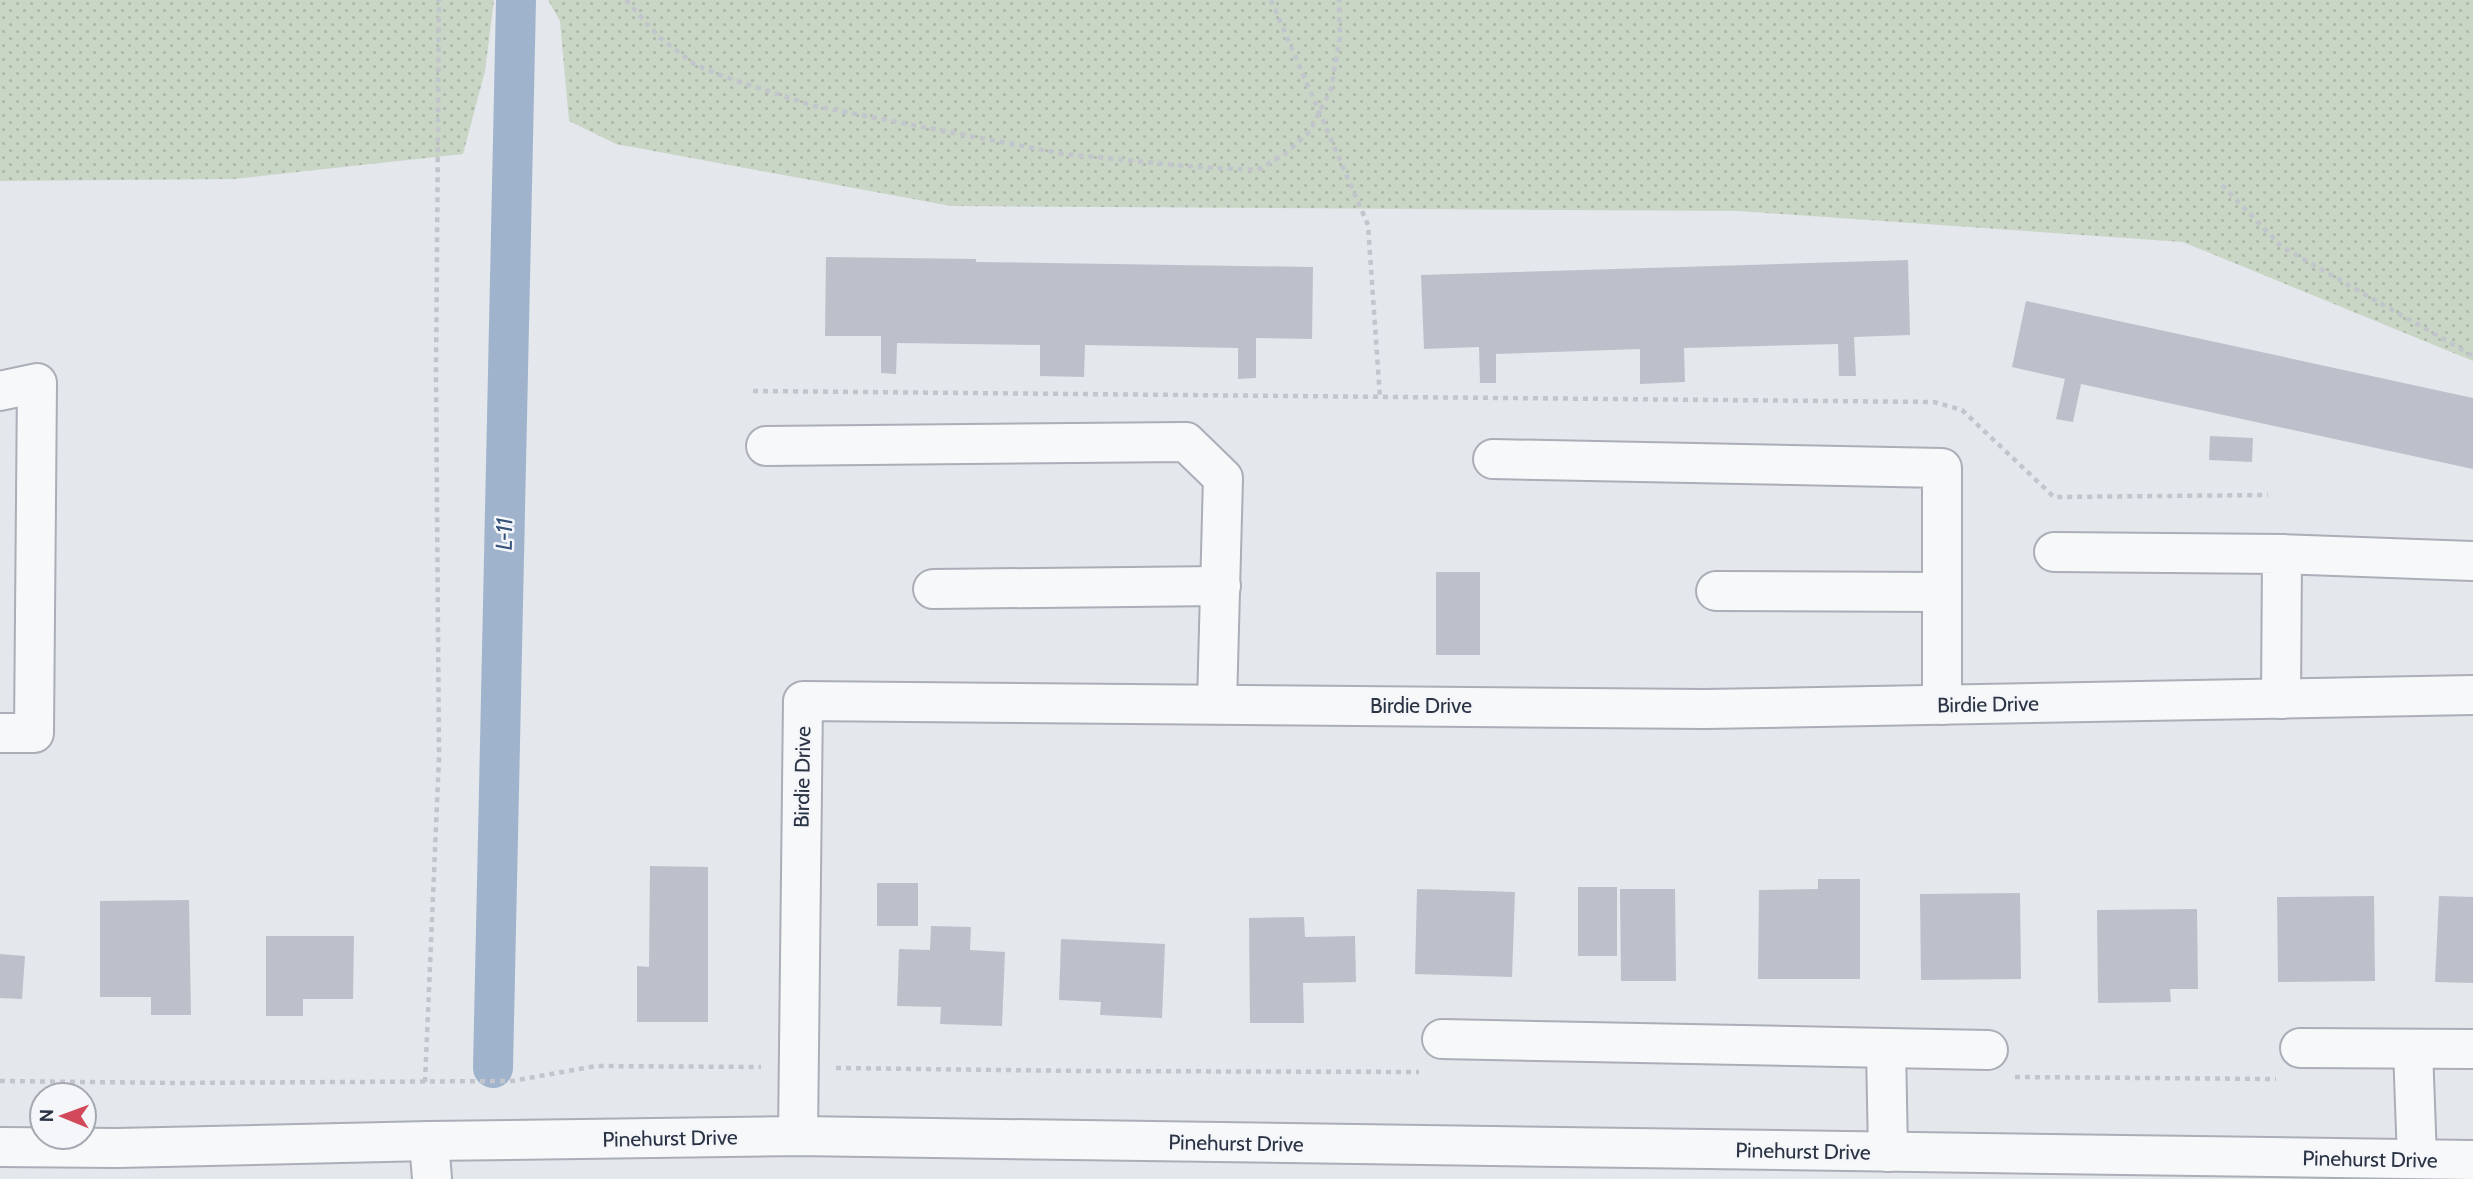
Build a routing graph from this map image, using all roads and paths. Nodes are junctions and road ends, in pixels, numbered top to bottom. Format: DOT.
graph roads {
  1 [pos="439,0"];
  2 [pos="626,0"];
  3 [pos="1271,0"];
  4 [pos="1339,0"];
  5 [pos="1319,112"];
  6 [pos="2222,185"];
  7 [pos="2473,356"];
  8 [pos="0,391"];
  9 [pos="752,391"];
  10 [pos="1380,398"];
  11 [pos="766,446"];
  12 [pos="1493,459"];
  13 [pos="2268,495"];
  14 [pos="2054,552"];
  15 [pos="2282,554"];
  16 [pos="2473,561"];
  17 [pos="1221,586"];
  18 [pos="933,589"];
  19 [pos="1716,591"];
  20 [pos="1942,592"];
  21 [pos="2473,695"];
  22 [pos="2281,699"];
  23 [pos="1217,704"];
  24 [pos="1942,705"];
  25 [pos="0,733"];
  26 [pos="1886,1049"];
  27 [pos="2413,1049"];
  28 [pos="2473,1049"];
  29 [pos="1436,1056"];
  30 [pos="2000,1063"];
  31 [pos="2294,1063"];
  32 [pos="799,1068"];
  33 [pos="0,1081"];
  34 [pos="425,1082"];
  35 [pos="798,1136"];
  36 [pos="429,1141"];
  37 [pos="0,1147"];
  38 [pos="1888,1152"];
  39 [pos="2417,1160"];
  40 [pos="2473,1160"];
  41 [pos="118,1163"];
  42 [pos="432,1179"];
  1 -- 34 [label="path"];
  2 -- 5 [label="path"];
  3 -- 5 [label="path"];
  4 -- 5 [label="path"];
  5 -- 10 [label="path"];
  6 -- 7 [label="path"];
  8 -- 25 [label="street"];
  9 -- 10 [label="path"];
  10 -- 13 [label="path"];
  11 -- 17 [label="street"];
  12 -- 20 [label="street"];
  14 -- 15 [label="street"];
  15 -- 16 [label="street"];
  15 -- 22 [label="street"];
  17 -- 18 [label="street"];
  17 -- 23 [label="street"];
  19 -- 20 [label="street"];
  20 -- 24 [label="street"];
  21 -- 22 [label="street, Birdie Drive"];
  22 -- 24 [label="street, Birdie Drive"];
  23 -- 24 [label="street, Birdie Drive"];
  23 -- 32 [label="street, Birdie Drive"];
  26 -- 29 [label="street"];
  26 -- 30 [label="street"];
  26 -- 38 [label="street"];
  27 -- 28 [label="street"];
  27 -- 31 [label="street"];
  27 -- 39 [label="street"];
  29 -- 32 [label="path"];
  30 -- 31 [label="path"];
  32 -- 34 [label="path"];
  32 -- 35 [label="street, Birdie Drive"];
  33 -- 34 [label="path"];
  35 -- 36 [label="street, Pinehurst Drive"];
  35 -- 38 [label="street, Pinehurst Drive"];
  36 -- 41 [label="street, Pinehurst Drive"];
  36 -- 42 [label="street"];
  37 -- 41 [label="street, Pinehurst Drive"];
  38 -- 39 [label="street, Pinehurst Drive"];
  39 -- 40 [label="street, Pinehurst Drive"];
}
